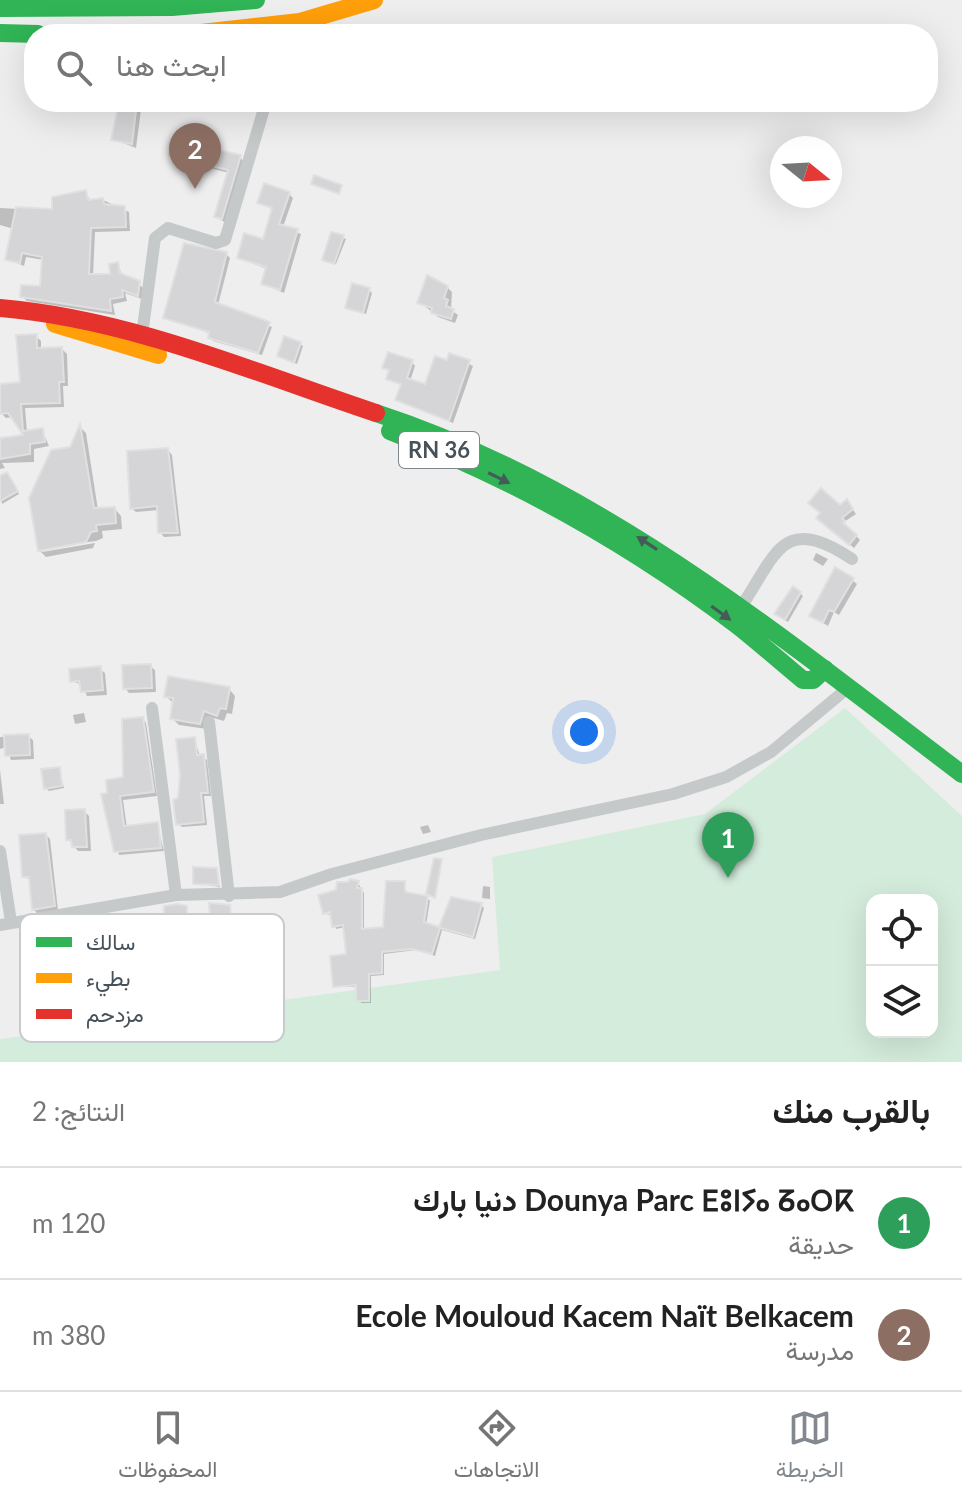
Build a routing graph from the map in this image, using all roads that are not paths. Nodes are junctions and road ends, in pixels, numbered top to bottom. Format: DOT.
graph roads {
  1 [pos="84,0"];
  2 [pos="256,0"];
  3 [pos="374,0"];
  4 [pos="0,8"];
  5 [pos="102,8"];
  6 [pos="282,24"];
  7 [pos="0,33"];
  8 [pos="24,34"];
  9 [pos="263,112"];
  10 [pos="0,308"];
  11 [pos="0,320"];
  12 [pos="142,335"];
  13 [pos="852,559"];
  14 [pos="741,607"];
  15 [pos="825,669"];
  16 [pos="849,687"];
  17 [pos="152,708"];
  18 [pos="209,722"];
  19 [pos="962,774"];
  20 [pos="0,851"];
  21 [pos="176,895"];
  22 [pos="229,896"];
  23 [pos="61,914"];
  24 [pos="6,923"];
  1 -- 5 [label="main road"];
  2 -- 5 [label="main road"];
  3 -- 6 [label="main road"];
  4 -- 5 [label="main road"];
  7 -- 8 [label="main road"];
  9 -- 12 [label="street"];
  10 -- 12 [label="main road, RN 36"];
  11 -- 15 [label="main road, RN 36, one-way"];
  14 -- 12 [label="main road, RN 36, one-way"];
  13 -- 14 [label="street"];
  14 -- 15 [label="main road, RN 36"];
  15 -- 16 [label="main road, RN 36"];
  16 -- 19 [label="main road, RN 36"];
  16 -- 22 [label="street"];
  17 -- 21 [label="street"];
  18 -- 22 [label="street"];
  20 -- 24 [label="street"];
  21 -- 22 [label="street"];
  21 -- 23 [label="street"];
}
